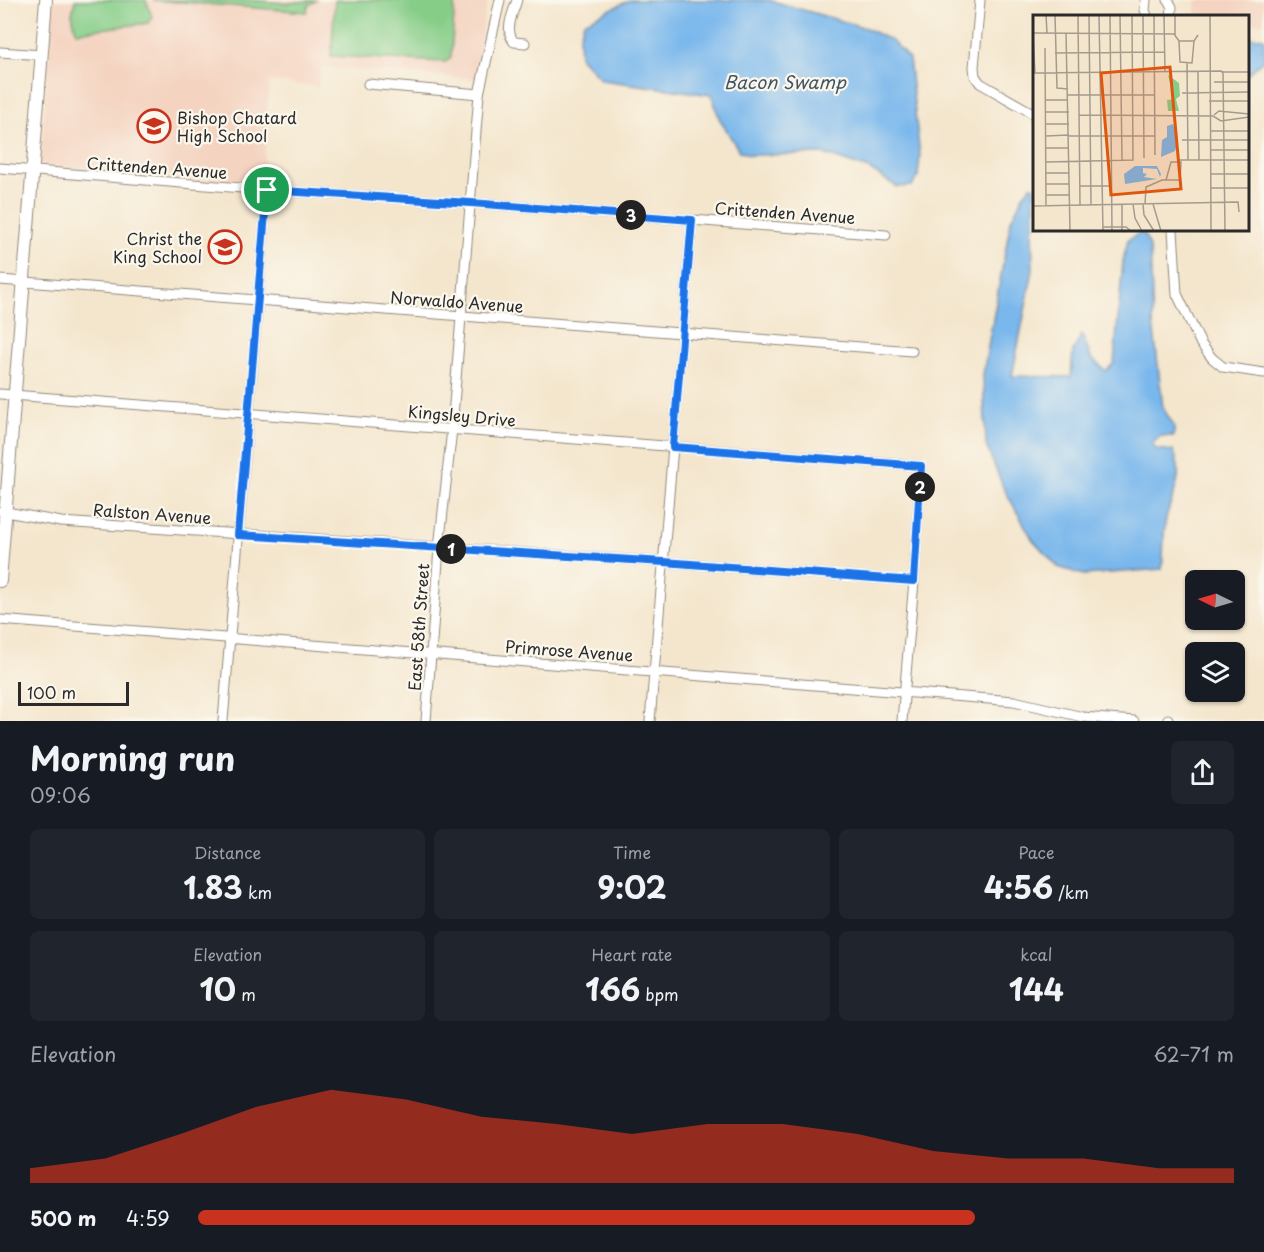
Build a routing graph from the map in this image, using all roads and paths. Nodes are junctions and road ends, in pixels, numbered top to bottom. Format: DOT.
graph roads {
  1 [pos="46,0"];
  2 [pos="500,0"];
  3 [pos="517,0"];
  4 [pos="980,0"];
  5 [pos="1146,0"];
  6 [pos="1168,0"];
  7 [pos="1147,15"];
  8 [pos="1171,15"];
  9 [pos="525,43"];
  10 [pos="0,52"];
  11 [pos="42,55"];
  12 [pos="368,84"];
  13 [pos="479,94"];
  14 [pos="1033,113"];
  15 [pos="0,168"];
  16 [pos="32,171"];
  17 [pos="267,190"];
  18 [pos="471,203"];
  19 [pos="692,220"];
  20 [pos="1173,231"];
  21 [pos="886,235"];
  22 [pos="0,280"];
  23 [pos="24,282"];
  24 [pos="256,300"];
  25 [pos="460,316"];
  26 [pos="682,333"];
  27 [pos="912,351"];
  28 [pos="1264,373"];
  29 [pos="0,394"];
  30 [pos="14,395"];
  31 [pos="248,414"];
  32 [pos="452,429"];
  33 [pos="673,447"];
  34 [pos="3,511"];
  35 [pos="238,535"];
  36 [pos="439,548"];
  37 [pos="664,562"];
  38 [pos="0,581"];
  39 [pos="914,581"];
  40 [pos="0,620"];
  41 [pos="230,639"];
  42 [pos="430,654"];
  43 [pos="654,672"];
  44 [pos="904,693"];
  45 [pos="223,721"];
  46 [pos="426,721"];
  47 [pos="650,721"];
  48 [pos="902,721"];
  49 [pos="1134,721"];
  1 -- 11 [label="main road"];
  2 -- 13 [label="street, East 58th Street"];
  3 -- 9 [label="street"];
  4 -- 14 [label="street"];
  5 -- 7 [label="street"];
  6 -- 8 [label="street"];
  10 -- 11 [label="street"];
  11 -- 16 [label="main road"];
  12 -- 13 [label="street"];
  13 -- 18 [label="street, East 58th Street"];
  15 -- 16 [label="street, Crittenden Avenue"];
  16 -- 17 [label="street, Crittenden Avenue"];
  16 -- 23 [label="main road"];
  17 -- 18 [label="street, Crittenden Avenue"];
  17 -- 24 [label="street"];
  18 -- 19 [label="street, Crittenden Avenue"];
  18 -- 25 [label="street, East 58th Street"];
  19 -- 21 [label="street, Crittenden Avenue"];
  19 -- 26 [label="street"];
  20 -- 28 [label="street"];
  22 -- 23 [label="street, Norwaldo Avenue"];
  23 -- 24 [label="street, Norwaldo Avenue"];
  23 -- 30 [label="main road"];
  24 -- 25 [label="street, Norwaldo Avenue"];
  24 -- 31 [label="street"];
  25 -- 26 [label="street, Norwaldo Avenue"];
  25 -- 32 [label="street, East 58th Street"];
  26 -- 27 [label="street, Norwaldo Avenue"];
  26 -- 33 [label="street"];
  29 -- 30 [label="street, Kingsley Drive"];
  30 -- 31 [label="street, Kingsley Drive"];
  30 -- 34 [label="main road"];
  31 -- 32 [label="street, Kingsley Drive"];
  31 -- 35 [label="street"];
  32 -- 33 [label="street, Kingsley Drive"];
  32 -- 36 [label="street, East 58th Street"];
  33 -- 37 [label="street"];
  33 -- 39 [label="street, Kingsley Drive"];
  34 -- 35 [label="street, Ralston Avenue"];
  34 -- 38 [label="main road"];
  35 -- 36 [label="street, Ralston Avenue"];
  35 -- 41 [label="street"];
  36 -- 37 [label="street, Ralston Avenue"];
  36 -- 42 [label="street, East 58th Street"];
  37 -- 39 [label="street, Ralston Avenue"];
  37 -- 43 [label="street"];
  39 -- 44 [label="street"];
  40 -- 41 [label="street, Primrose Avenue"];
  41 -- 42 [label="street, Primrose Avenue"];
  41 -- 45 [label="street"];
  42 -- 43 [label="street, Primrose Avenue"];
  42 -- 46 [label="street, East 58th Street"];
  43 -- 44 [label="street, Primrose Avenue"];
  43 -- 47 [label="street"];
  44 -- 48 [label="street"];
  44 -- 49 [label="street, Primrose Avenue"];
}
